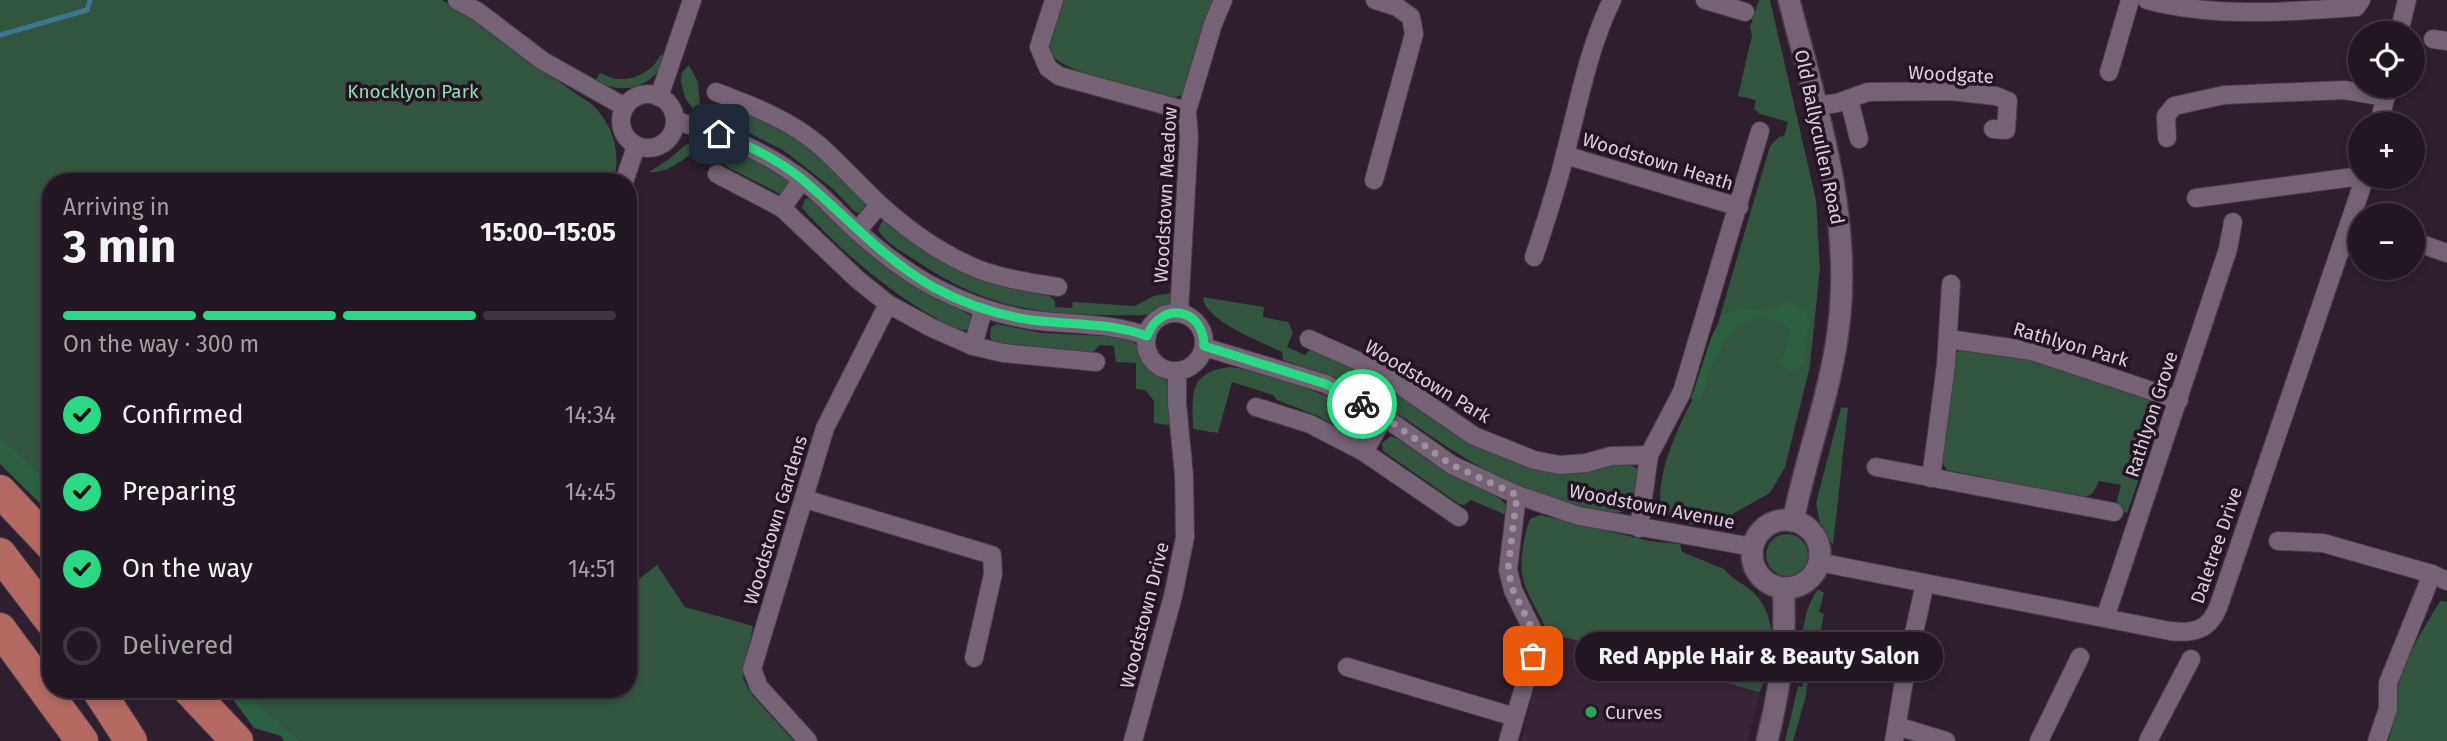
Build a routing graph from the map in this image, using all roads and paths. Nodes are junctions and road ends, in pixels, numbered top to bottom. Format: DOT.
graph roads {
  1 [pos="457,0"];
  2 [pos="692,0"];
  3 [pos="1054,0"];
  4 [pos="1223,0"];
  5 [pos="1375,0"];
  6 [pos="1612,0"];
  7 [pos="1705,0"];
  8 [pos="1789,0"];
  9 [pos="2130,0"];
  10 [pos="2147,0"];
  11 [pos="2361,0"];
  12 [pos="2407,0"];
  13 [pos="1744,14"];
  14 [pos="2402,21"];
  15 [pos="2109,72"];
  16 [pos="2348,90"];
  17 [pos="716,92"];
  18 [pos="659,97"];
  19 [pos="1849,99"];
  20 [pos="1816,106"];
  21 [pos="625,107"];
  22 [pos="1187,111"];
  23 [pos="676,121"];
  24 [pos="1993,129"];
  25 [pos="1760,131"];
  26 [pos="2167,138"];
  27 [pos="1859,139"];
  28 [pos="636,146"];
  29 [pos="1565,155"];
  30 [pos="627,173"];
  31 [pos="717,174"];
  32 [pos="2348,178"];
  33 [pos="802,180"];
  34 [pos="1374,180"];
  35 [pos="2196,198"];
  36 [pos="879,205"];
  37 [pos="1739,207"];
  38 [pos="782,208"];
  39 [pos="2233,222"];
  40 [pos="857,231"];
  41 [pos="2348,243"];
  42 [pos="2425,245"];
  43 [pos="2447,253"];
  44 [pos="1535,257"];
  45 [pos="1951,284"];
  46 [pos="1058,287"];
  47 [pos="888,304"];
  48 [pos="983,310"];
  49 [pos="1180,313"];
  50 [pos="1147,336"];
  51 [pos="1309,339"];
  52 [pos="1948,340"];
  53 [pos="974,346"];
  54 [pos="1204,346"];
  55 [pos="1096,362"];
  56 [pos="1177,371"];
  57 [pos="2179,400"];
  58 [pos="1256,407"];
  59 [pos="1384,417"];
  60 [pos="1364,452"];
  61 [pos="1650,455"];
  62 [pos="1876,467"];
  63 [pos="1931,478"];
  64 [pos="0,491"];
  65 [pos="1517,495"];
  66 [pos="805,499"];
  67 [pos="2115,512"];
  68 [pos="1459,517"];
  69 [pos="1793,521"];
  70 [pos="1639,528"];
  71 [pos="42,535"];
  72 [pos="2278,541"];
  73 [pos="1753,547"];
  74 [pos="0,554"];
  75 [pos="1818,562"];
  76 [pos="2439,578"];
  77 [pos="1925,583"];
  78 [pos="1783,588"];
  79 [pos="42,609"];
  80 [pos="2105,618"];
  81 [pos="0,628"];
  82 [pos="2080,657"];
  83 [pos="974,658"];
  84 [pos="2190,659"];
  85 [pos="1347,667"];
  86 [pos="42,686"];
  87 [pos="51,698"];
  88 [pos="103,698"];
  89 [pos="197,698"];
  90 [pos="1515,717"];
  91 [pos="1895,733"];
  92 [pos="82,741"];
  93 [pos="131,741"];
  94 [pos="237,741"];
  95 [pos="808,741"];
  96 [pos="1133,741"];
  97 [pos="1508,741"];
  98 [pos="1767,741"];
  99 [pos="1946,741"];
  100 [pos="2039,741"];
  101 [pos="2148,741"];
  102 [pos="2377,741"];
  1 -- 21 [label="street"];
  2 -- 18 [label="street"];
  3 -- 22 [label="street"];
  4 -- 22 [label="street, Woodstown Meadow"];
  5 -- 34 [label="street"];
  6 -- 29 [label="street, Woodstown Heath"];
  7 -- 13 [label="street"];
  8 -- 20 [label="street, Old Ballycullen Road"];
  9 -- 15 [label="street"];
  10 -- 11 [label="street"];
  12 -- 14 [label="street"];
  16 -- 26 [label="street"];
  17 -- 36 [label="street"];
  18 -- 21 [label="street"];
  18 -- 23 [label="street"];
  19 -- 20 [label="street, Woodgate"];
  19 -- 24 [label="street, Woodgate"];
  19 -- 27 [label="street"];
  20 -- 69 [label="street, Old Ballycullen Road"];
  21 -- 28 [label="street"];
  22 -- 49 [label="street, Woodstown Meadow"];
  23 -- 28 [label="street"];
  23 -- 33 [label="street"];
  25 -- 37 [label="street"];
  28 -- 30 [label="street"];
  29 -- 37 [label="street, Woodstown Heath"];
  29 -- 44 [label="street, Woodstown Heath"];
  31 -- 38 [label="street"];
  32 -- 35 [label="street"];
  33 -- 38 [label="street"];
  33 -- 40 [label="street"];
  36 -- 40 [label="street"];
  36 -- 46 [label="street"];
  37 -- 61 [label="street"];
  38 -- 47 [label="street"];
  39 -- 57 [label="street, Rathlyon Grove"];
  40 -- 48 [label="street"];
  41 -- 80 [label="street, Daletree Drive"];
  42 -- 43 [label="street"];
  45 -- 52 [label="street"];
  47 -- 53 [label="street"];
  47 -- 66 [label="street, Woodstown Gardens"];
  48 -- 50 [label="street"];
  48 -- 53 [label="street"];
  49 -- 50 [label="street"];
  49 -- 54 [label="street"];
  50 -- 56 [label="street"];
  51 -- 61 [label="street, Woodstown Park"];
  52 -- 57 [label="street, Rathlyon Park"];
  52 -- 63 [label="street"];
  53 -- 55 [label="street"];
  54 -- 56 [label="street"];
  54 -- 59 [label="street, Woodstown Avenue"];
  56 -- 96 [label="street, Woodstown Drive"];
  57 -- 80 [label="street, Rathlyon Grove"];
  58 -- 60 [label="street"];
  59 -- 60 [label="street"];
  59 -- 65 [label="street, Woodstown Avenue"];
  60 -- 68 [label="street"];
  61 -- 70 [label="street"];
  62 -- 63 [label="street"];
  63 -- 67 [label="street"];
  64 -- 71 [label="highway"];
  65 -- 70 [label="street, Woodstown Avenue"];
  65 -- 90 [label="street"];
  66 -- 83 [label="street"];
  66 -- 95 [label="street, Woodstown Gardens"];
  69 -- 73 [label="street"];
  69 -- 75 [label="street"];
  70 -- 73 [label="street, Woodstown Avenue"];
  72 -- 76 [label="street"];
  73 -- 78 [label="street"];
  74 -- 79 [label="highway"];
  75 -- 77 [label="street, Daletree Drive"];
  75 -- 78 [label="street"];
  76 -- 102 [label="street"];
  77 -- 80 [label="street, Daletree Drive"];
  77 -- 91 [label="street"];
  78 -- 98 [label="street"];
  81 -- 86 [label="highway"];
  82 -- 100 [label="street"];
  84 -- 101 [label="street"];
  85 -- 90 [label="street"];
  87 -- 92 [label="highway"];
  88 -- 93 [label="highway"];
  89 -- 94 [label="highway"];
  90 -- 97 [label="street"];
  91 -- 99 [label="street"];
}
